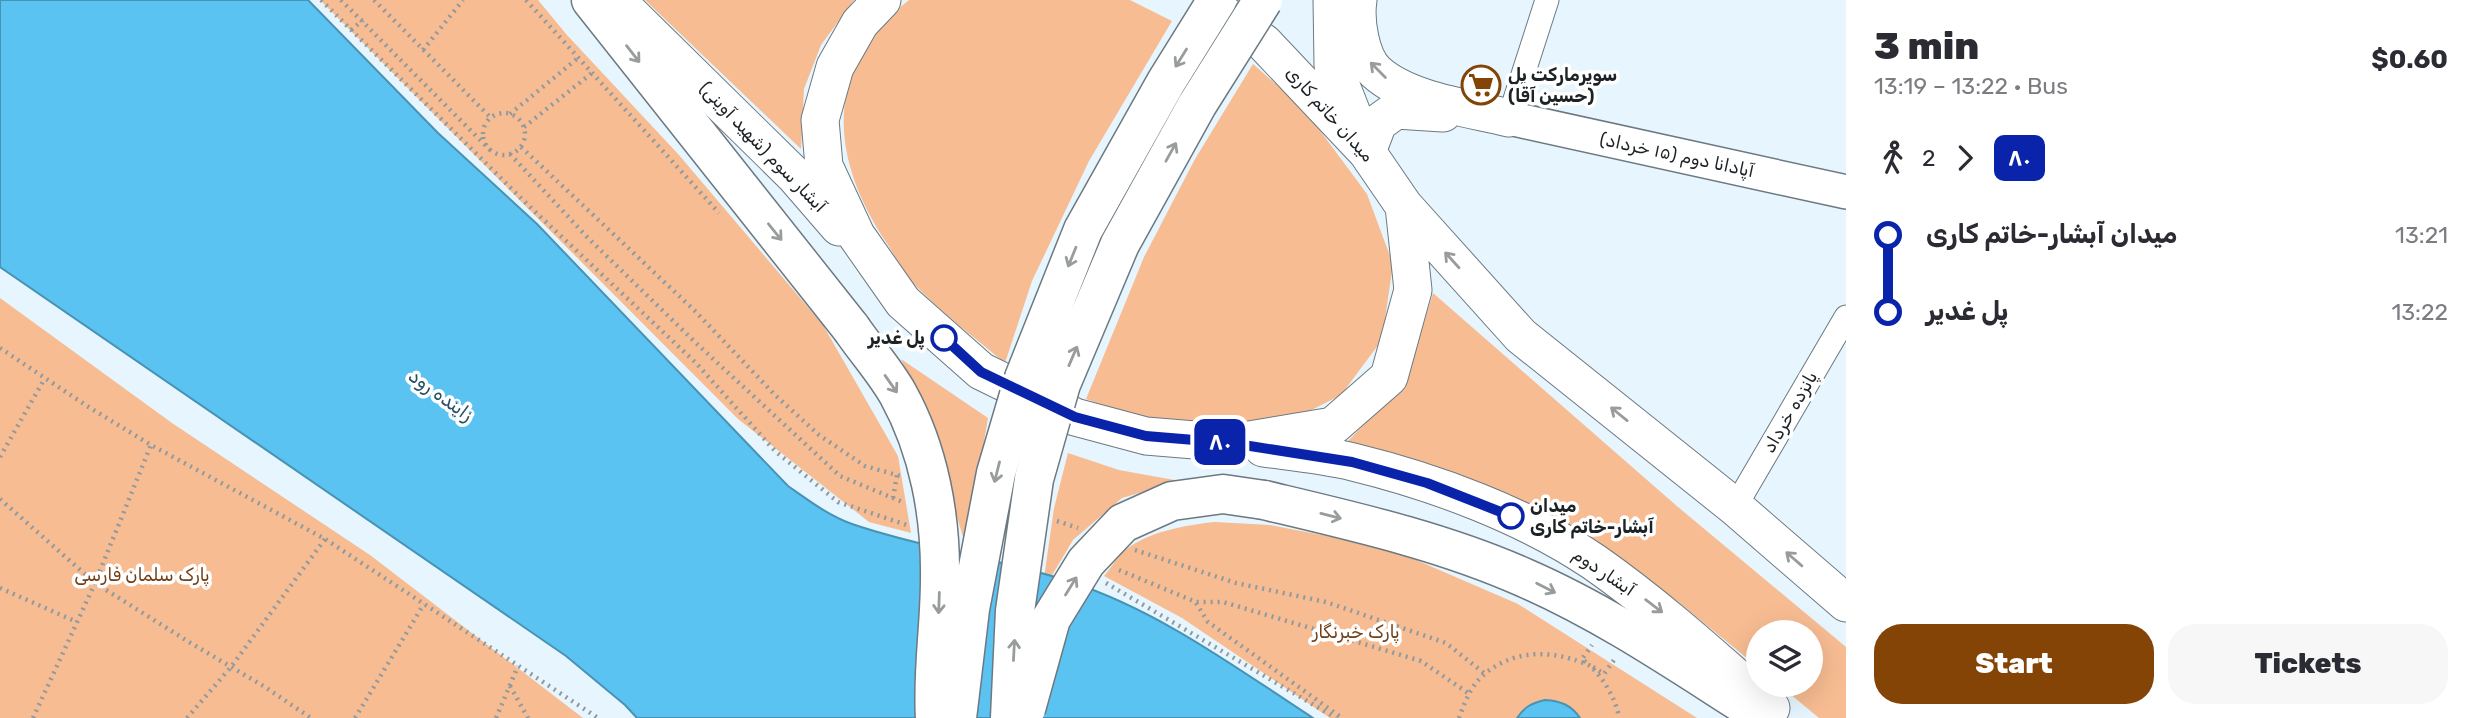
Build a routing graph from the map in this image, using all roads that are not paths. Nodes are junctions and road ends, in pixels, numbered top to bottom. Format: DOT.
graph roads {
  1 [pos="591,0"];
  2 [pos="615,0"];
  3 [pos="882,0"];
  4 [pos="1203,0"];
  5 [pos="1217,0"];
  6 [pos="1263,0"];
  7 [pos="1332,0"];
  8 [pos="1358,0"];
  9 [pos="1547,0"];
  10 [pos="1509,118"];
  11 [pos="1367,152"];
  12 [pos="1846,192"];
  13 [pos="1404,206"];
  14 [pos="903,302"];
  15 [pos="1846,317"];
  16 [pos="1231,443"];
  17 [pos="1735,507"];
  18 [pos="1846,603"];
  19 [pos="935,718"];
  20 [pos="957,718"];
  21 [pos="1010,718"];
  22 [pos="1024,718"];
  23 [pos="1765,718"];
  24 [pos="1782,718"];
  1 -- 19 [label="highway, one-way, bridge"];
  2 -- 14 [label="main road, آبشار سوم (شهید آوینی)"];
  3 -- 14 [label="main road, میدان خاتم کاری"];
  4 -- 11 [label="main road, میدان خاتم کاری"];
  5 -- 20 [label="highway, one-way, bridge"];
  21 -- 6 [label="highway, one-way, bridge"];
  7 -- 11 [label="main road"];
  10 -- 8 [label="main road, one-way"];
  9 -- 10 [label="street"];
  10 -- 11 [label="main road"];
  10 -- 12 [label="main road, آپادانا دوم (۱۵ خرداد)"];
  11 -- 13 [label="main road, میدان خاتم کاری"];
  13 -- 16 [label="main road, میدان خاتم کاری"];
  17 -- 13 [label="main road, one-way"];
  14 -- 16 [label="main road, میدان خاتم کاری"];
  15 -- 17 [label="street, پانزده خرداد"];
  16 -- 24 [label="main road, آبشار دوم, one-way"];
  18 -- 17 [label="main road, one-way"];
  22 -- 23 [label="highway, one-way, bridge"];
}
